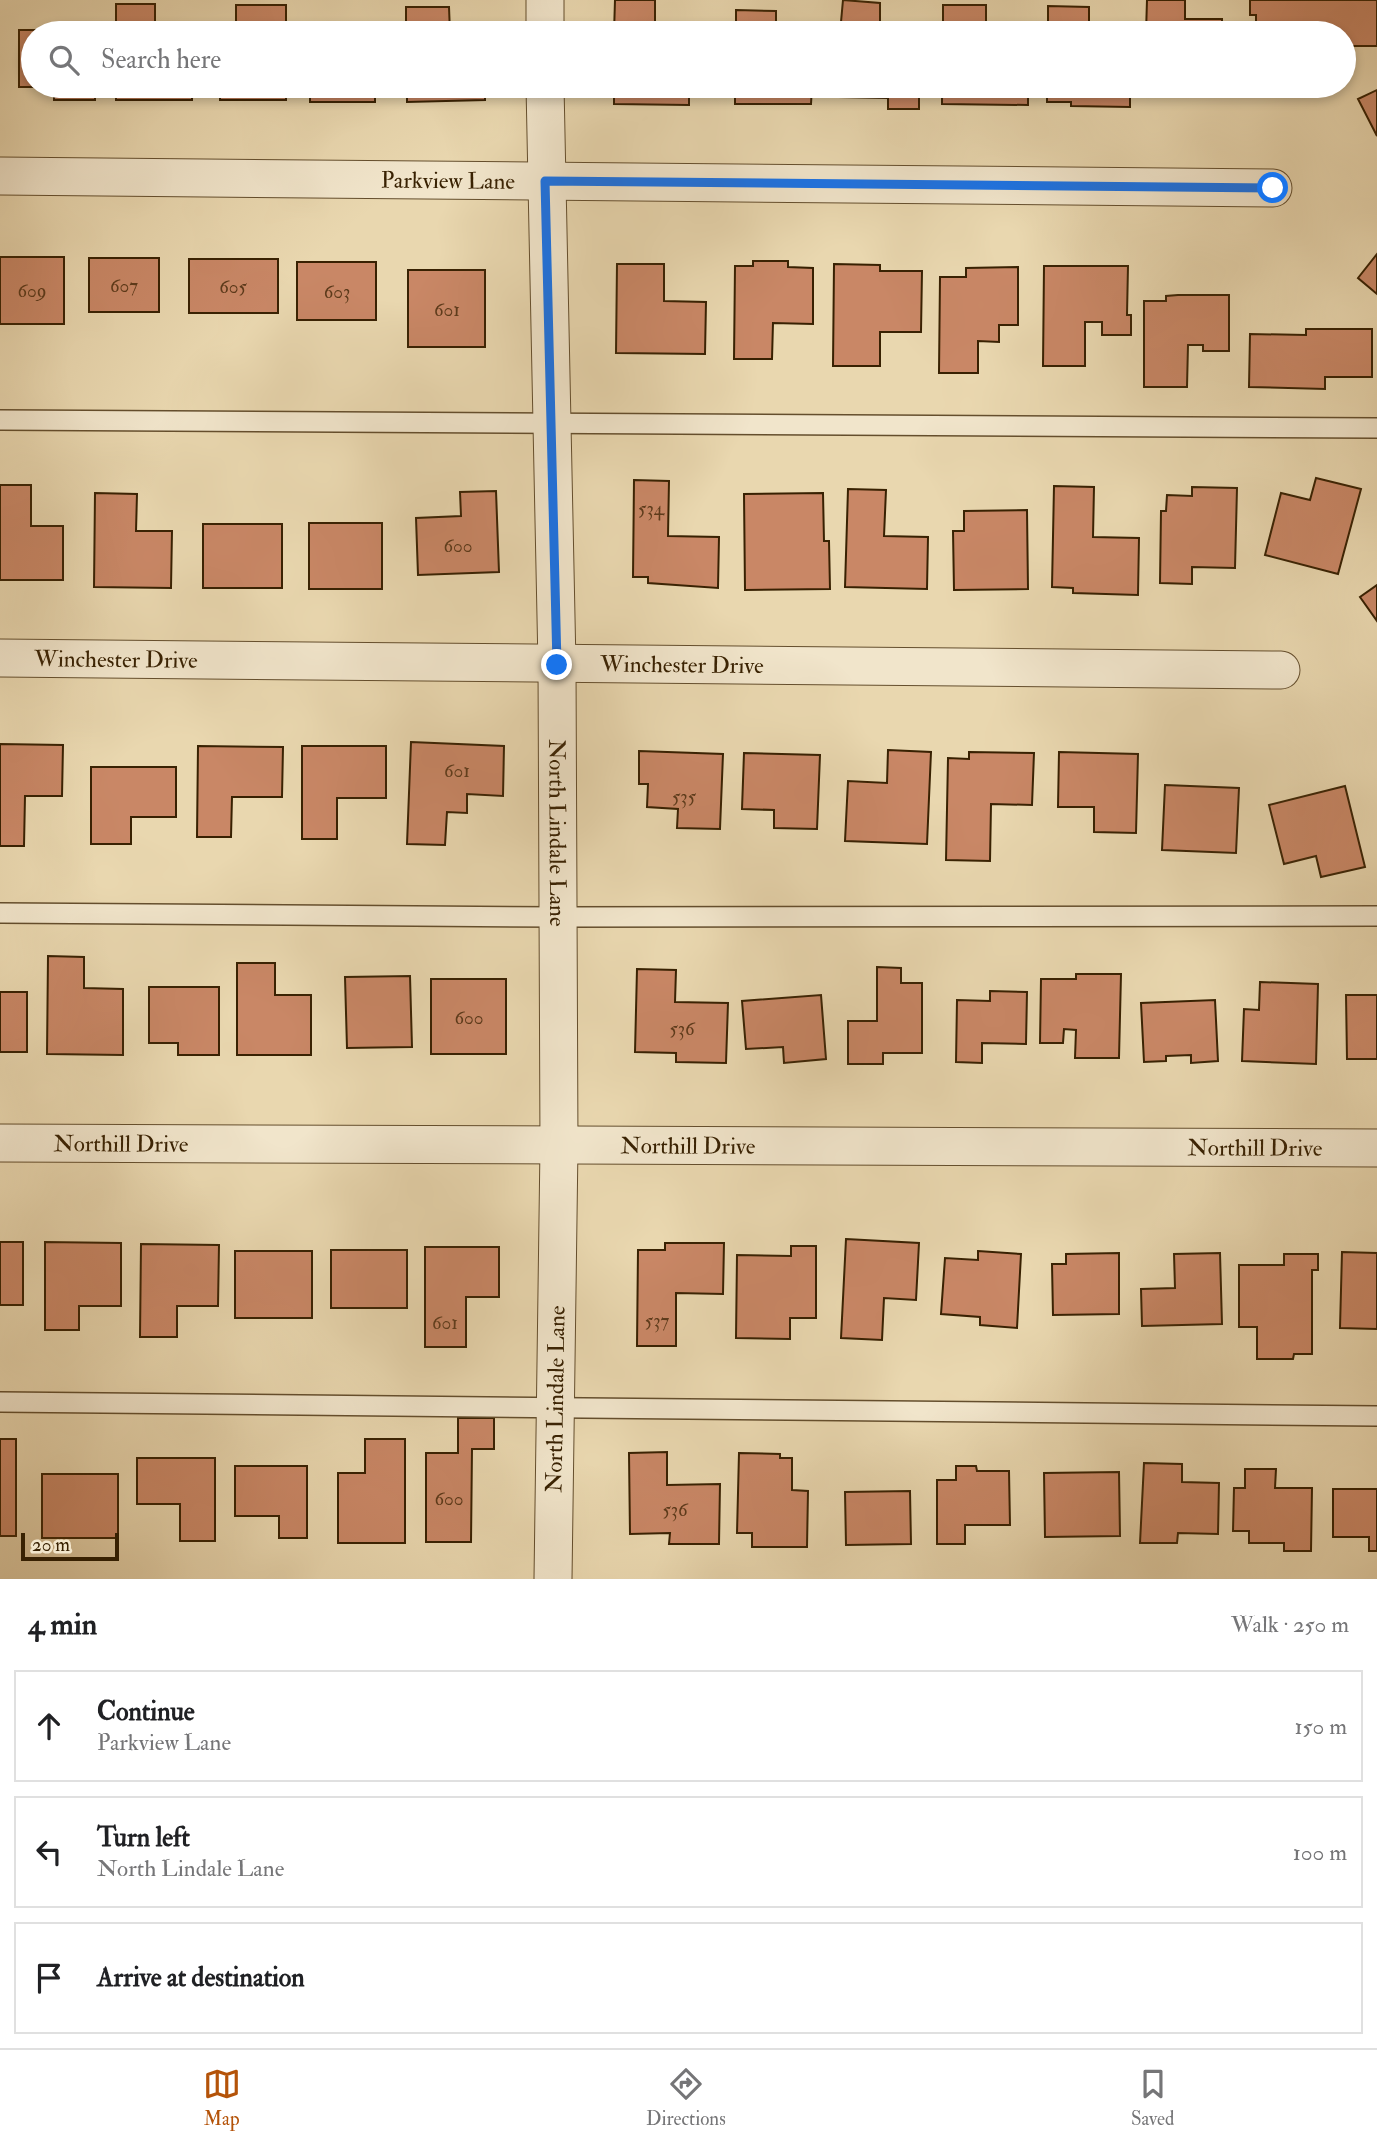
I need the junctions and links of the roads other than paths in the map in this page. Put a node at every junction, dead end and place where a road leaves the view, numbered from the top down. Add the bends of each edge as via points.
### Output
1 (545, 0) edge
2 (545, 21) edge
3 (545, 98) edge
4 (0, 176) edge
5 (545, 181) junction
6 (1273, 188) dead end
7 (0, 420) edge
8 (551, 424) junction
9 (1377, 429) edge
10 (0, 658) edge
11 (557, 665) junction
12 (1281, 670) dead end
13 (0, 913) edge
14 (1377, 916) edge
15 (558, 917) junction
16 (0, 1143) edge
17 (559, 1146) junction
18 (1377, 1148) edge
19 (0, 1402) edge
20 (555, 1408) junction
21 (1377, 1416) edge
22 (553, 1579) edge

1 - 2 street
3 - 5 street, North Lindale Lane
4 - 5 street, Parkview Lane
5 - 6 street, Parkview Lane
5 - 8 street, North Lindale Lane
7 - 8 lane
8 - 9 lane
8 - 11 street, North Lindale Lane
10 - 11 street, Winchester Drive
11 - 12 street, Winchester Drive
11 - 15 street, North Lindale Lane
13 - 15 lane
14 - 15 lane
15 - 17 street, North Lindale Lane
16 - 17 street, Northill Drive
17 - 18 street, Northill Drive
17 - 20 street, North Lindale Lane
19 - 20 lane
20 - 21 lane
20 - 22 street, North Lindale Lane

